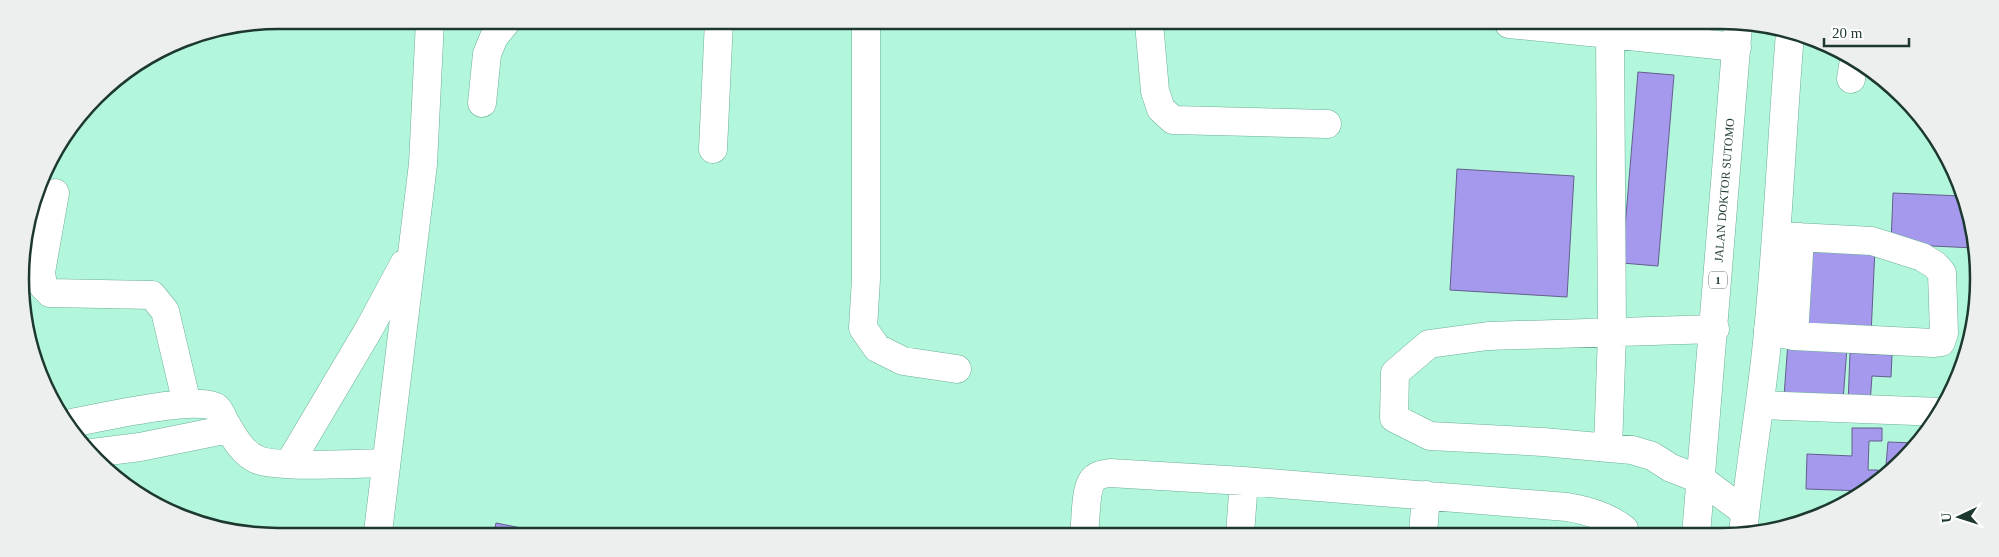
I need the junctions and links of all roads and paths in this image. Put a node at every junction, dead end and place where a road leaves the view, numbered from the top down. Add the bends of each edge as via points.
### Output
1 (430, 29) edge
2 (500, 29) edge
3 (719, 29) edge
4 (866, 29) edge
5 (1150, 29) edge
6 (1560, 29) edge
7 (1652, 31) edge
8 (1610, 34) junction
9 (1738, 36) edge
10 (1790, 38) edge
11 (482, 103) dead end
12 (1327, 124) dead end
13 (713, 149) dead end
14 (55, 193) dead end
15 (1788, 236) junction
16 (411, 250) junction
17 (1714, 329) junction
18 (1612, 333) junction
19 (1781, 334) junction
20 (957, 369) dead end
21 (187, 404) junction
22 (1761, 405) junction
23 (1931, 412) edge
24 (75, 423) edge
25 (229, 429) junction
26 (1608, 448) junction
27 (99, 452) edge
28 (385, 463) junction
29 (289, 464) junction
30 (1702, 480) junction
31 (1244, 481) junction
32 (1426, 496) junction
33 (1744, 523) edge
34 (378, 528) edge
35 (1085, 528) edge
36 (1240, 528) edge
37 (1423, 528) edge
38 (1623, 528) edge
39 (1697, 528) edge

1 - 16 main road via 423,164
2 - 11 main road via 487,54
3 - 13 main road
4 - 20 main road via 866,279 863,328 877,348 903,361
5 - 12 main road via 1155,91 1161,109 1173,120
6 - 8 main road
7 - 8 main road
7 - 9 main road
8 - 18 main road
9 - 17 main road, JALAN DOKTOR SUTOMO / 1
10 - 15 main road via 1782,132
14 - 21 main road via 41,272 43,286 50,293 152,295 165,310
15 - 19 main road
15 - 19 main road via 1872,241 1922,257 1935,265 1942,273 1944,334 1941,342 1933,343
16 - 28 main road
16 - 29 main road
17 - 18 main road
17 - 30 main road, JALAN DOKTOR SUTOMO / 1
18 - 26 main road
18 - 26 main road via 1488,336 1429,344 1394,373 1394,418 1430,436
19 - 22 main road
21 - 24 main road
21 - 25 main road via 217,408
22 - 23 main road
22 - 33 main road
25 - 27 main road
25 - 29 main road via 246,453 256,460
26 - 30 main road via 1645,454
28 - 29 main road
28 - 34 main road
30 - 33 main road
30 - 39 main road, JALAN DOKTOR SUTOMO / 1
31 - 32 main road
31 - 35 main road via 1101,474 1088,488
31 - 36 main road
32 - 37 main road
32 - 38 main road via 1567,507 1594,512

